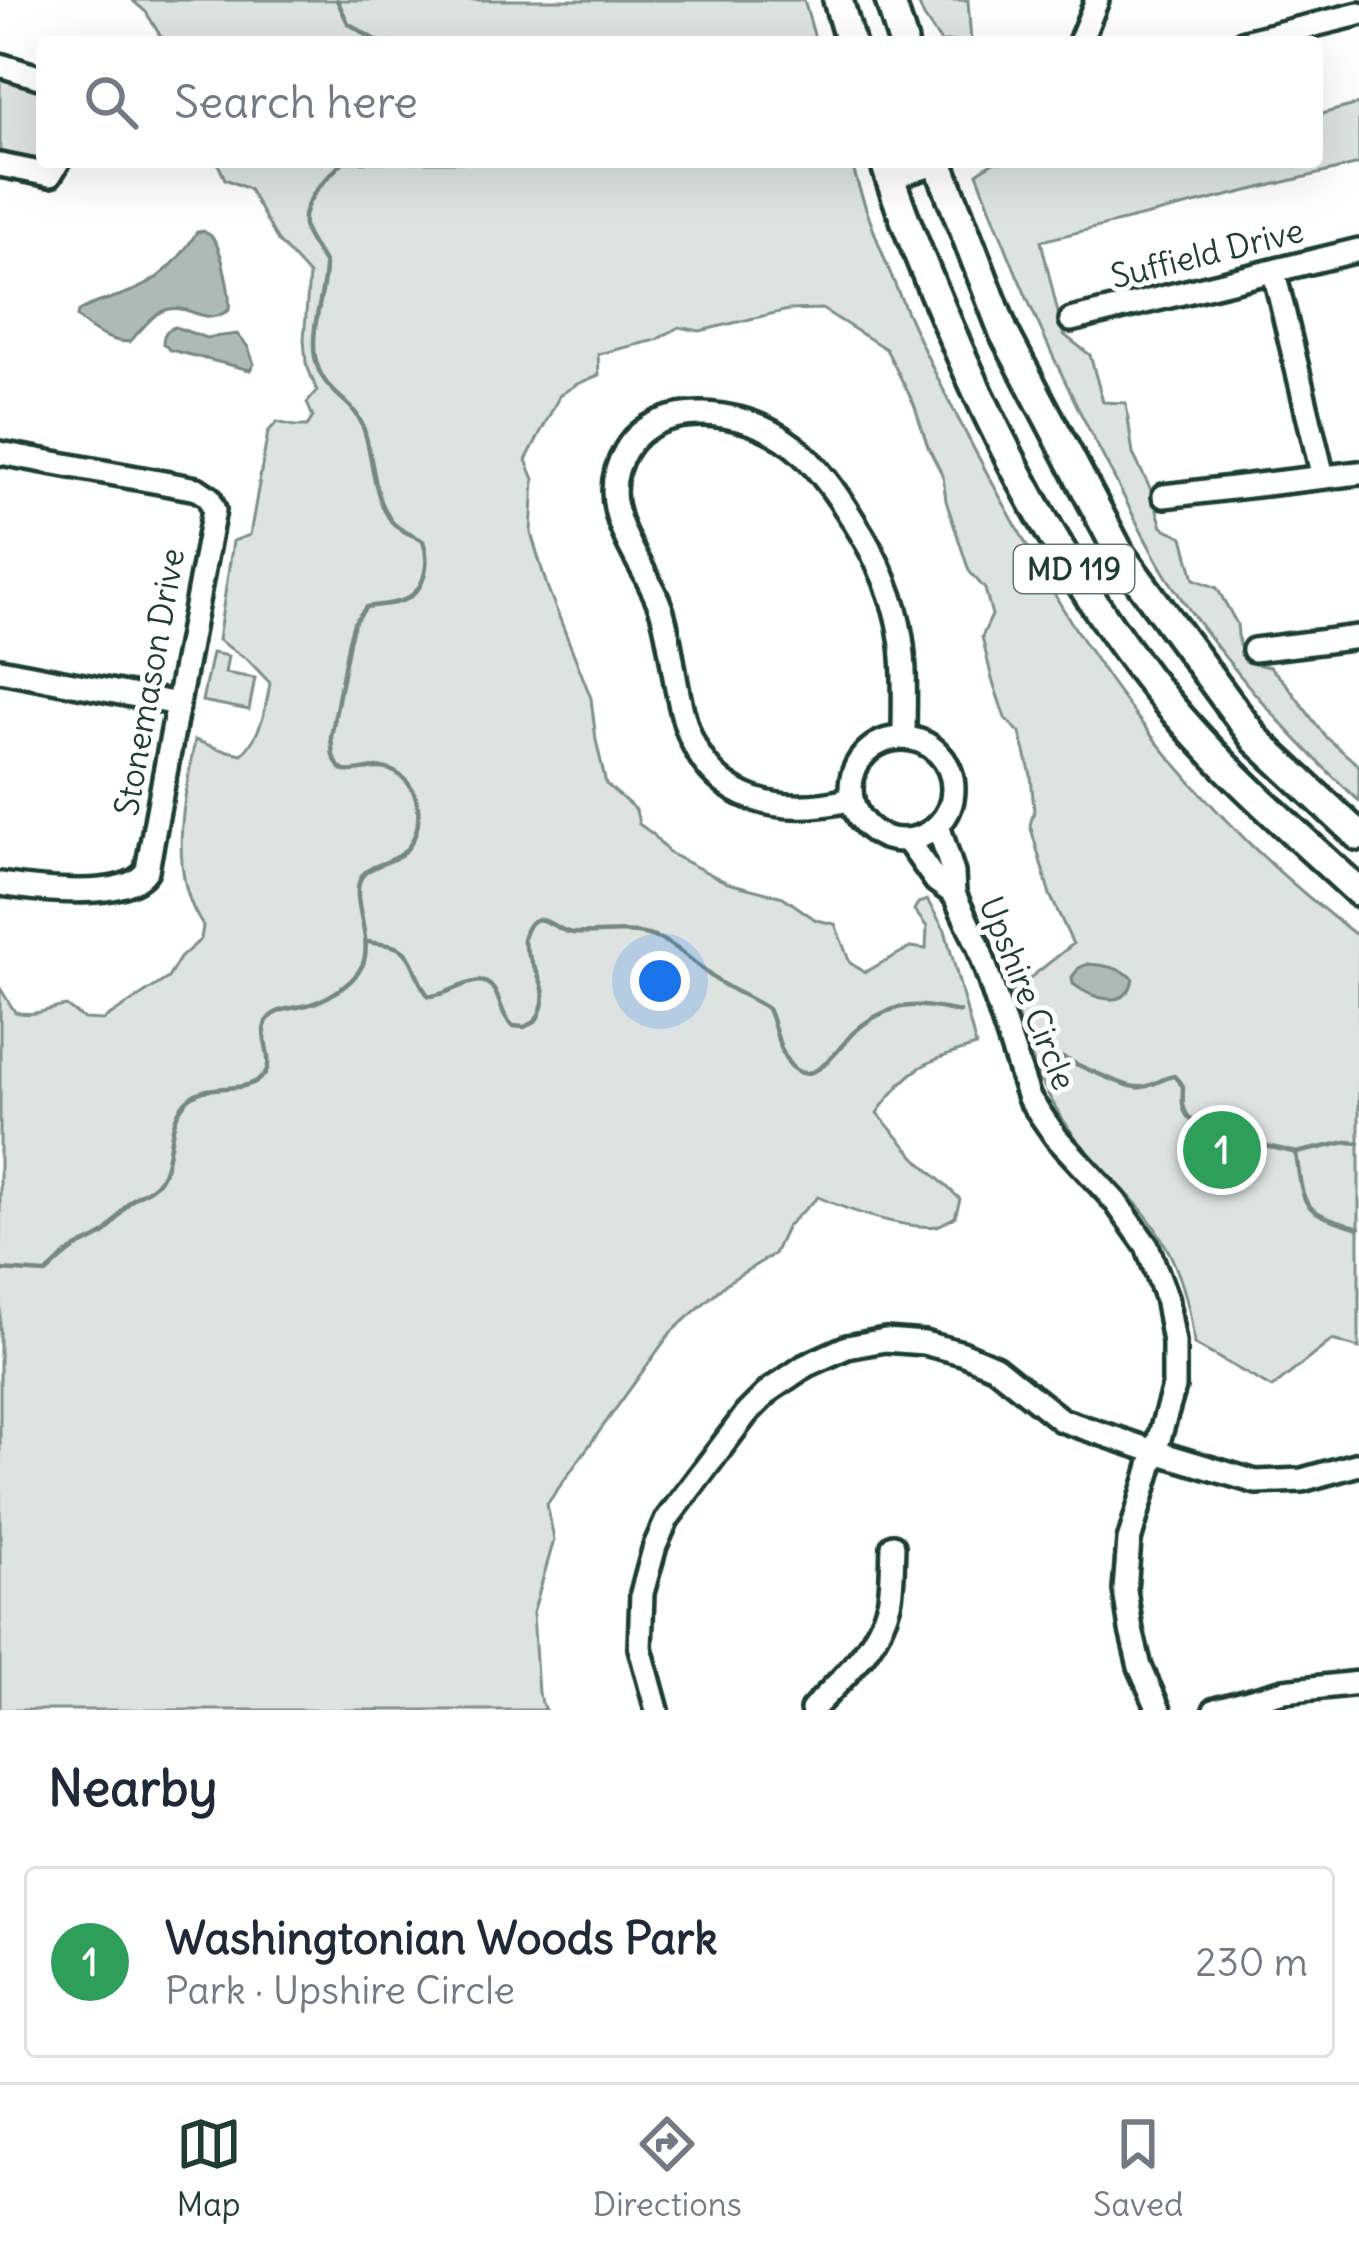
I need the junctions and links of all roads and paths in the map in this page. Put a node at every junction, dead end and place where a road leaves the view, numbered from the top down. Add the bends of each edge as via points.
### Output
1 (838, 0) edge
2 (890, 0) edge
3 (1097, 0) edge
4 (1359, 14) edge
5 (848, 36) edge
6 (901, 36) edge
7 (1082, 36) edge
8 (1269, 36) edge
9 (0, 65) edge
10 (36, 76) edge
11 (0, 165) edge
12 (54, 168) edge
13 (942, 168) edge
14 (887, 170) edge
15 (1359, 250) edge
16 (1274, 272) junction
17 (1072, 320) dead end
18 (0, 453) edge
19 (1359, 473) edge
20 (1324, 477) junction
21 (1164, 496) dead end
22 (1359, 637) edge
23 (1254, 650) dead end
24 (0, 670) edge
25 (178, 704) junction
26 (904, 738) junction
27 (852, 799) junction
28 (938, 826) junction
29 (1359, 836) edge
30 (907, 840) junction
31 (0, 884) edge
32 (1359, 892) edge
33 (953, 894) junction
34 (1156, 1453) junction
35 (1359, 1464) edge
36 (893, 1546) dead end
37 (1359, 1683) edge
38 (657, 1710) edge
39 (812, 1710) edge
40 (1159, 1710) edge
41 (1215, 1710) edge

1 - 5 main road
2 - 6 main road
3 - 7 street
4 - 8 street
9 - 10 street
11 - 12 street via 50,175
13 - 29 main road, MD 119 via 1004,333 1121,556 1256,740
14 - 32 main road, MD 119 via 972,383 1078,576 1138,666 1231,774
15 - 16 street, Suffield Drive
16 - 17 street, Suffield Drive
16 - 20 street
18 - 25 street, Stonemason Drive via 209,497 214,510
19 - 20 street
20 - 21 street
22 - 23 street
24 - 25 street
25 - 31 street, Stonemason Drive via 143,878 61,891
26 - 27 street via 863,757
26 - 27 street via 894,603 863,535 816,465 777,434 730,417 680,414 639,434 616,470 614,500 620,529 662,610 687,729 701,757 720,780 773,805 803,809
26 - 28 street via 932,747 950,770 952,800
27 - 30 street via 878,834
28 - 30 street
28 - 33 street, Upshire Circle
30 - 33 street, Upshire Circle
33 - 34 street, Upshire Circle via 1029,1098 1147,1246 1166,1297 1174,1387
34 - 35 street via 1256,1482
34 - 38 street via 1061,1420 995,1367 924,1342 847,1347 806,1366 747,1413 655,1546 642,1593 640,1648
34 - 40 street, Upshire Circle via 1129,1541 1125,1590 1140,1667
36 - 39 street via 890,1600 877,1637
37 - 41 street

